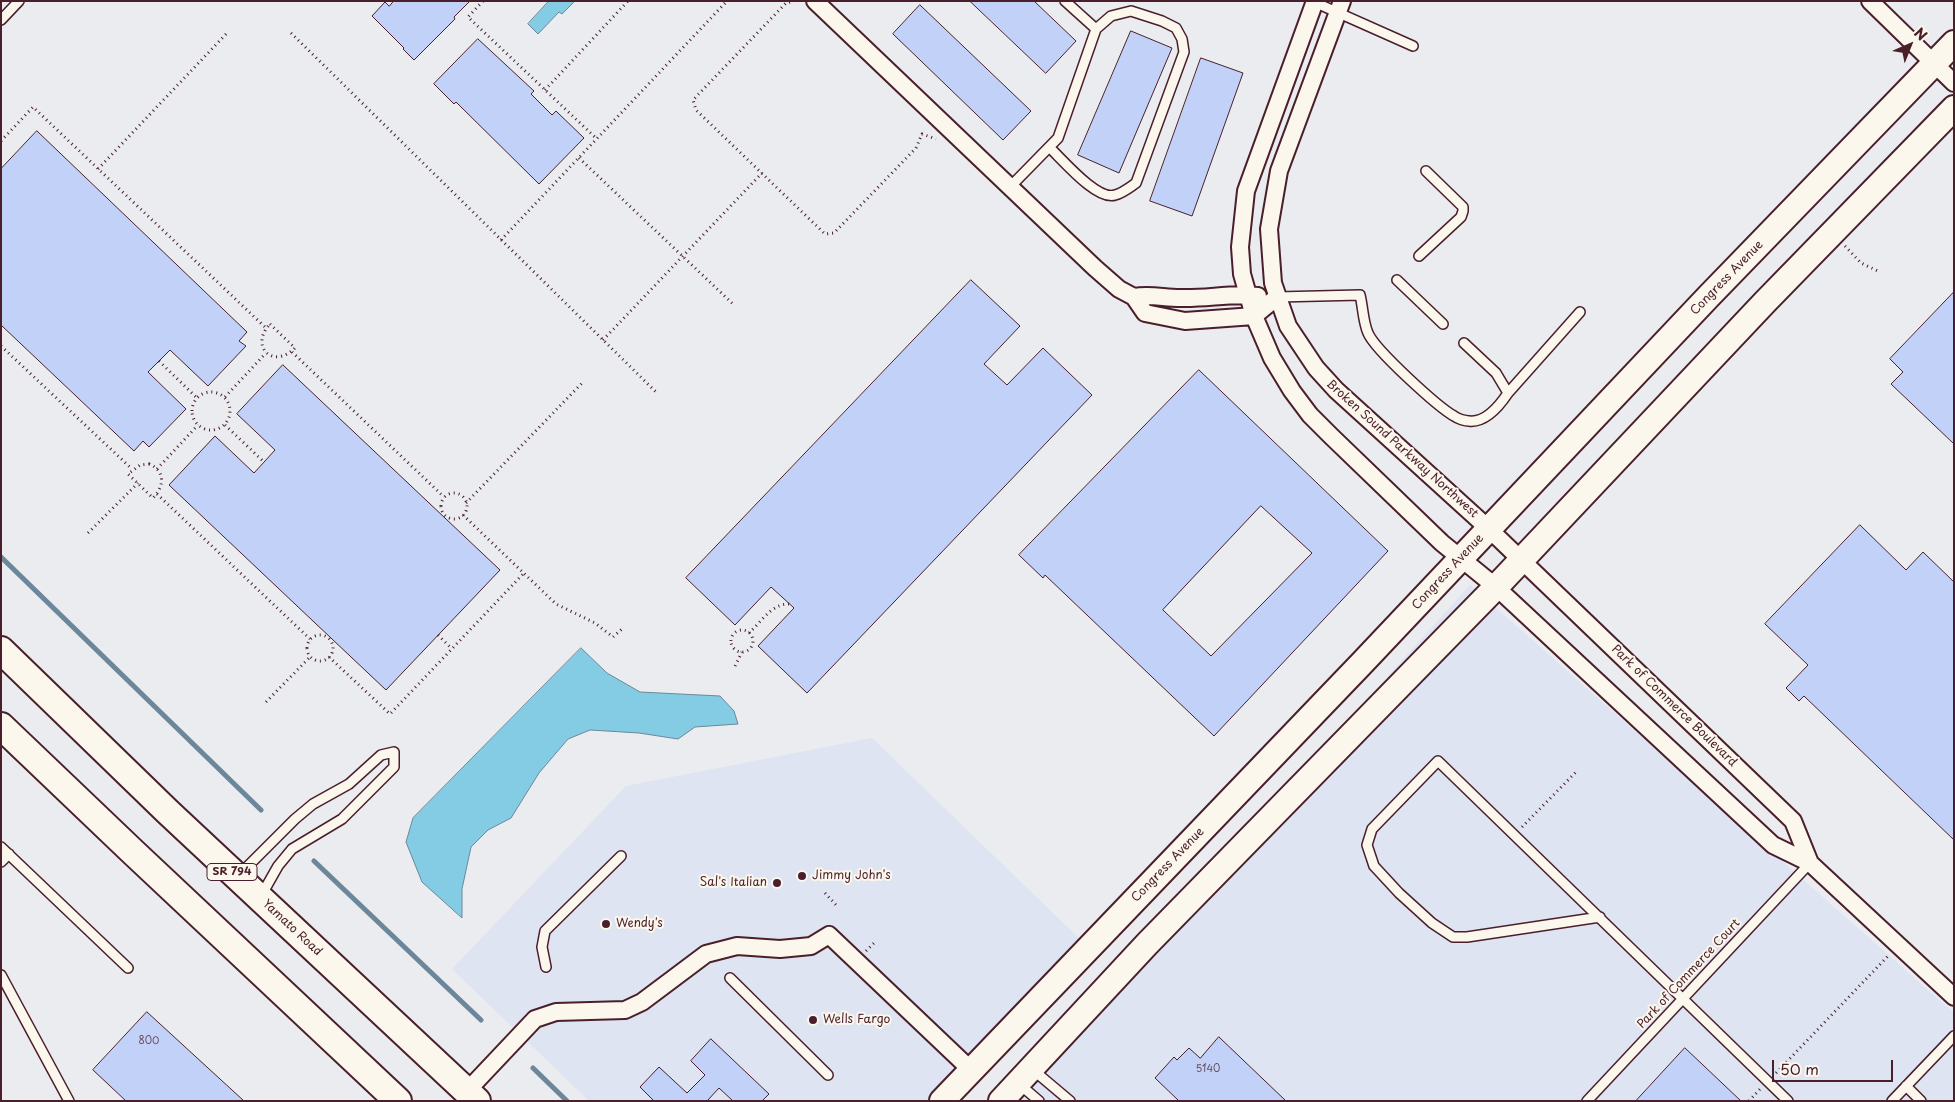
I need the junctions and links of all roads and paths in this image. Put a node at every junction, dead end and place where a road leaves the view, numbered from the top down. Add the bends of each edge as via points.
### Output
1 (19, 1) edge
2 (483, 1) edge
3 (628, 1) edge
4 (727, 1) edge
5 (815, 1) edge
6 (1065, 1) edge
7 (1870, 1) edge
8 (790, 2) edge
9 (1315, 2) edge
10 (1340, 6) edge
11 (1, 20) edge
12 (1096, 30) junction
13 (228, 32) dead end
14 (291, 33) dead end
15 (1954, 43) edge
16 (1414, 46) dead end
17 (1934, 64) junction
18 (1952, 81) edge
19 (545, 90) junction
20 (1954, 108) edge
21 (597, 139) junction
22 (939, 140) dead end
23 (1, 141) edge
24 (1050, 147) junction
25 (579, 158) junction
26 (98, 169) junction
27 (1426, 172) dead end
28 (762, 173) junction
29 (1010, 187) junction
30 (501, 240) junction
31 (1843, 244) dead end
32 (683, 256) junction
33 (1419, 256) dead end
34 (1880, 272) dead end
35 (1397, 280) dead end
36 (1249, 295) junction
37 (1134, 297) junction
38 (1277, 297) junction
39 (733, 304) dead end
40 (1580, 312) dead end
41 (1254, 316) junction
42 (1444, 324) dead end
43 (266, 328) junction
44 (603, 340) junction
45 (1464, 343) dead end
46 (1, 346) edge
47 (292, 352) junction
48 (266, 353) junction
49 (159, 361) dead end
50 (584, 380) dead end
51 (656, 392) dead end
52 (1508, 393) junction
53 (225, 397) junction
54 (197, 398) junction
55 (198, 425) junction
56 (225, 425) junction
57 (264, 462) dead end
58 (157, 469) junction
59 (132, 470) junction
60 (138, 483) junction
61 (157, 494) junction
62 (444, 497) junction
63 (466, 503) junction
64 (463, 515) junction
65 (1489, 529) junction
66 (88, 533) dead end
67 (1462, 558) junction
68 (1522, 560) junction
69 (524, 573) junction
70 (1496, 587) junction
71 (790, 604) dead end
72 (622, 629) dead end
73 (750, 633) junction
74 (438, 635) dead end
75 (310, 639) junction
76 (452, 649) junction
77 (1, 650) edge
78 (742, 652) junction
79 (310, 657) junction
80 (330, 657) junction
81 (735, 666) dead end
82 (266, 702) dead end
83 (1, 726) edge
84 (1576, 772) dead end
85 (1515, 835) junction
86 (1, 847) edge
87 (9, 854) junction
88 (621, 856) dead end
89 (1, 862) edge
90 (1810, 863) junction
91 (237, 877) junction
92 (825, 893) dead end
93 (260, 898) junction
94 (836, 905) dead end
95 (1600, 917) junction
96 (876, 941) dead end
97 (1898, 945) junction
98 (867, 951) dead end
99 (546, 967) dead end
100 (128, 968) dead end
101 (1, 974) edge
102 (730, 978) dead end
103 (1954, 997) edge
104 (1684, 998) junction
105 (1954, 1036) edge
106 (971, 1070) junction
107 (828, 1075) dead end
108 (1025, 1075) junction
109 (1768, 1081) junction
110 (1906, 1086) junction
111 (472, 1096) edge
112 (69, 1101) edge
113 (398, 1101) edge
114 (942, 1101) edge
115 (1001, 1101) edge
116 (1039, 1101) edge
117 (1070, 1101) edge
118 (1586, 1101) edge
119 (1749, 1101) edge
120 (1788, 1101) edge
121 (1892, 1101) edge
122 (1921, 1101) edge

1 - 11 lane
2 - 19 path via 468,17
3 - 19 path
4 - 21 path
5 - 29 street
6 - 12 lane
7 - 17 street
8 - 28 path via 693,100 696,110
9 - 10 lane
9 - 36 street via 1246,191 1240,247 1242,274
10 - 16 lane
10 - 38 street, Broken Sound Parkway Northwest via 1279,171 1268,229
12 - 24 lane via 1058,138
12 - 24 lane via 1111,16 1131,11 1176,28 1182,38 1184,52 1136,183 1114,196 1104,194 1091,186
13 - 26 path
14 - 30 path
15 - 17 main road, Congress Avenue
17 - 18 street
17 - 65 main road, Congress Avenue
19 - 21 path
20 - 68 main road via 1765,302
21 - 25 path
22 - 28 path via 922,134 916,148 834,233 825,234
23 - 26 path via 34,107
24 - 29 lane
25 - 30 path
25 - 32 path
26 - 43 path
27 - 33 lane via 1463,207 1463,211 1461,217
28 - 32 path
29 - 37 street via 1095,268
30 - 44 path
31 - 34 path via 1861,263
32 - 39 path
32 - 44 path
35 - 42 lane
36 - 37 street
36 - 38 street
36 - 41 street
37 - 41 street via 1145,313 1185,321
38 - 41 street
38 - 52 lane via 1360,296 1368,334 1382,351 1456,417 1470,422 1484,417
38 - 65 street, Broken Sound Parkway Northwest via 1297,342 1336,390
40 - 52 lane
41 - 67 street via 1272,358 1310,415 1442,543
43 - 47 path via 270,324 295,348
43 - 48 path via 261,338
44 - 51 path
45 - 52 lane via 1496,373
46 - 59 path
47 - 48 path via 276,357
47 - 62 path
48 - 53 path
49 - 54 path
50 - 63 path
53 - 54 path via 211,392
53 - 56 path via 231,411
54 - 55 path via 192,415
55 - 56 path via 209,430
55 - 58 path
56 - 57 path
58 - 59 path via 144,464
58 - 61 path via 162,481
59 - 60 path via 128,474
60 - 61 path via 153,498
60 - 66 path
61 - 75 path
62 - 63 path via 455,492 463,496
62 - 64 path via 440,505 444,514 451,519
63 - 64 path
64 - 69 path
65 - 67 main road, Congress Avenue
65 - 68 street, Broken Sound Parkway Northwest
67 - 70 street, Park of Commerce Boulevard
67 - 106 main road, Congress Avenue
68 - 70 main road
68 - 90 street, Park of Commerce Boulevard via 1793,821
69 - 72 path via 556,604 595,623 613,637
69 - 76 path
70 - 90 street, Park of Commerce Boulevard via 1773,845
70 - 108 main road via 1147,944
71 - 73 path via 774,608
73 - 78 path via 752,645
73 - 78 path via 738,631 732,636 732,645
74 - 76 path
75 - 79 path via 307,648
75 - 80 path via 317,635 329,638 333,650
76 - 80 path via 390,714
77 - 91 main road, Yamato Road / SR 794
78 - 81 path
79 - 80 path via 322,661
79 - 82 path
83 - 113 main road
84 - 85 path
85 - 95 lane
85 - 95 lane via 1438,761 1372,830 1367,845 1374,866 1405,899 1453,937
86 - 87 lane
87 - 89 lane
87 - 100 lane
88 - 99 lane via 545,932 542,948
90 - 97 street, Park of Commerce Boulevard
90 - 104 lane, Park of Commerce Court
91 - 93 main road, Yamato Road / SR 794
91 - 93 lane via 313,804 349,784 380,755 394,752 394,767 342,819 292,849
92 - 94 path
93 - 111 main road, Yamato Road / SR 794
95 - 104 lane
96 - 98 path
97 - 103 street, Park of Commerce Boulevard
97 - 109 path
101 - 112 lane
102 - 107 lane
104 - 109 lane
104 - 118 lane, Park of Commerce Court
105 - 110 lane
106 - 111 street via 829,935 811,946 780,949 737,946 706,954 642,1002 625,1010 556,1012 534,1019
106 - 114 main road, Congress Avenue
108 - 115 main road
108 - 116 lane
108 - 117 lane
109 - 119 path
109 - 120 lane
110 - 121 lane
110 - 122 lane

